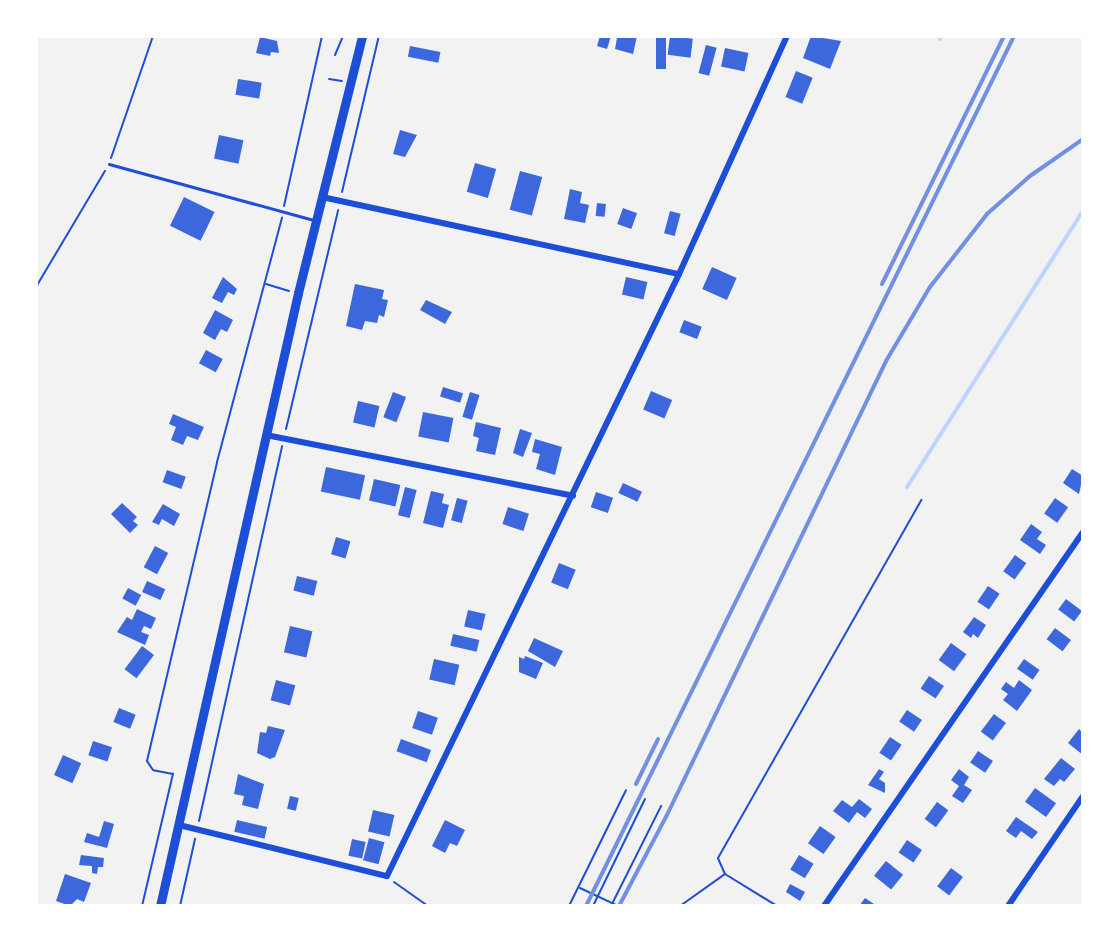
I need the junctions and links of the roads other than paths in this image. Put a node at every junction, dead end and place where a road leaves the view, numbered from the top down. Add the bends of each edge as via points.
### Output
1 (362, 36) edge
2 (787, 36) edge
3 (109, 164) dead end
4 (322, 197) junction
5 (316, 220) junction
6 (679, 274) junction
7 (266, 435) junction
8 (573, 496) junction
9 (1083, 532) edge
10 (1083, 796) edge
11 (179, 825) junction
12 (160, 906) edge
13 (824, 906) edge
14 (1008, 906) edge

1 - 4 main road
2 - 6 street
3 - 5 lane
4 - 5 main road
4 - 6 street
5 - 7 main road
6 - 8 street
7 - 8 street
7 - 11 main road
8 - 11 street via 387,876
9 - 13 street
10 - 14 street
11 - 12 main road

